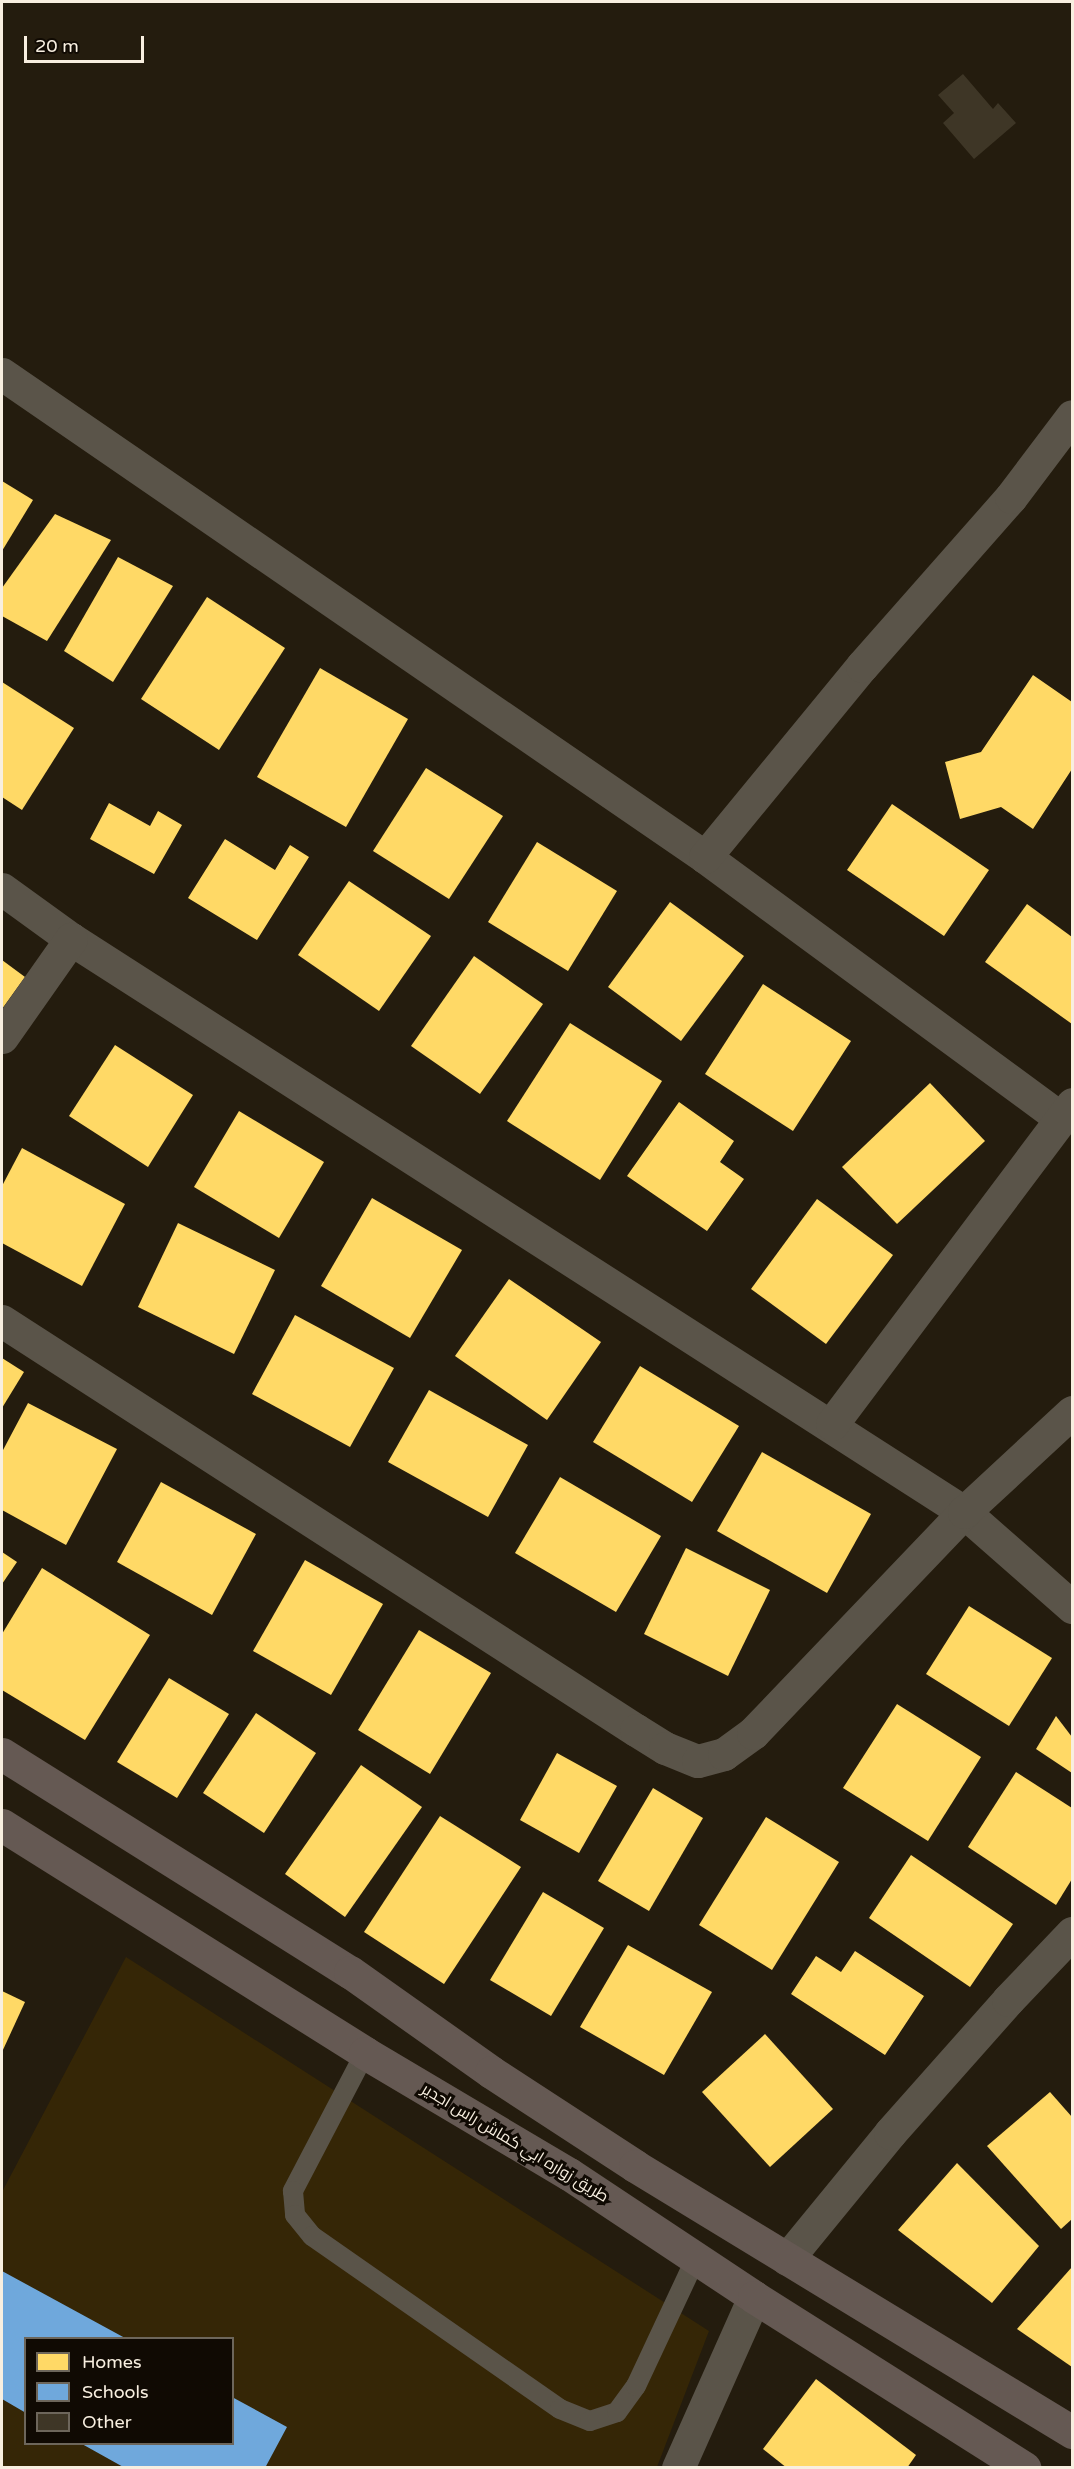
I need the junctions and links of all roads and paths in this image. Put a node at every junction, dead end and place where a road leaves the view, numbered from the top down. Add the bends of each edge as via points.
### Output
1 (2, 374) edge
2 (1072, 416) edge
3 (705, 857) junction
4 (2, 889) edge
5 (71, 939) junction
6 (2, 1036) edge
7 (1066, 1111) edge
8 (2, 1321) edge
9 (1072, 1412) edge
10 (832, 1425) junction
11 (964, 1512) junction
12 (1072, 1607) edge
13 (2, 1754) edge
14 (2, 1825) edge
15 (1072, 1933) edge
16 (365, 2053) junction
17 (696, 2258) junction
18 (787, 2259) junction
19 (754, 2297) junction
20 (1072, 2432) edge
21 (678, 2468) edge
22 (1025, 2468) edge

1 - 3 street
2 - 3 street via 1011,497 862,666
3 - 7 street
4 - 5 street
5 - 6 street
5 - 10 street
7 - 10 street
8 - 11 street via 636,1730 665,1748 698,1761 724,1754 753,1733
9 - 11 street
10 - 11 street
11 - 12 street
13 - 18 main road via 350,1972 491,2073
14 - 16 main road, طريق زواره ابي كماش راس اجدير
15 - 18 street via 890,2133
16 - 17 main road, طريق زواره ابي كماش راس اجدير via 569,2174
16 - 17 lane via 293,2191 295,2215 312,2236 560,2409 590,2421 617,2412 636,2386
17 - 19 main road, طريق زواره ابي كماش راس اجدير
18 - 20 main road
19 - 21 street
19 - 22 main road, طريق زواره ابي كماش راس اجدير

